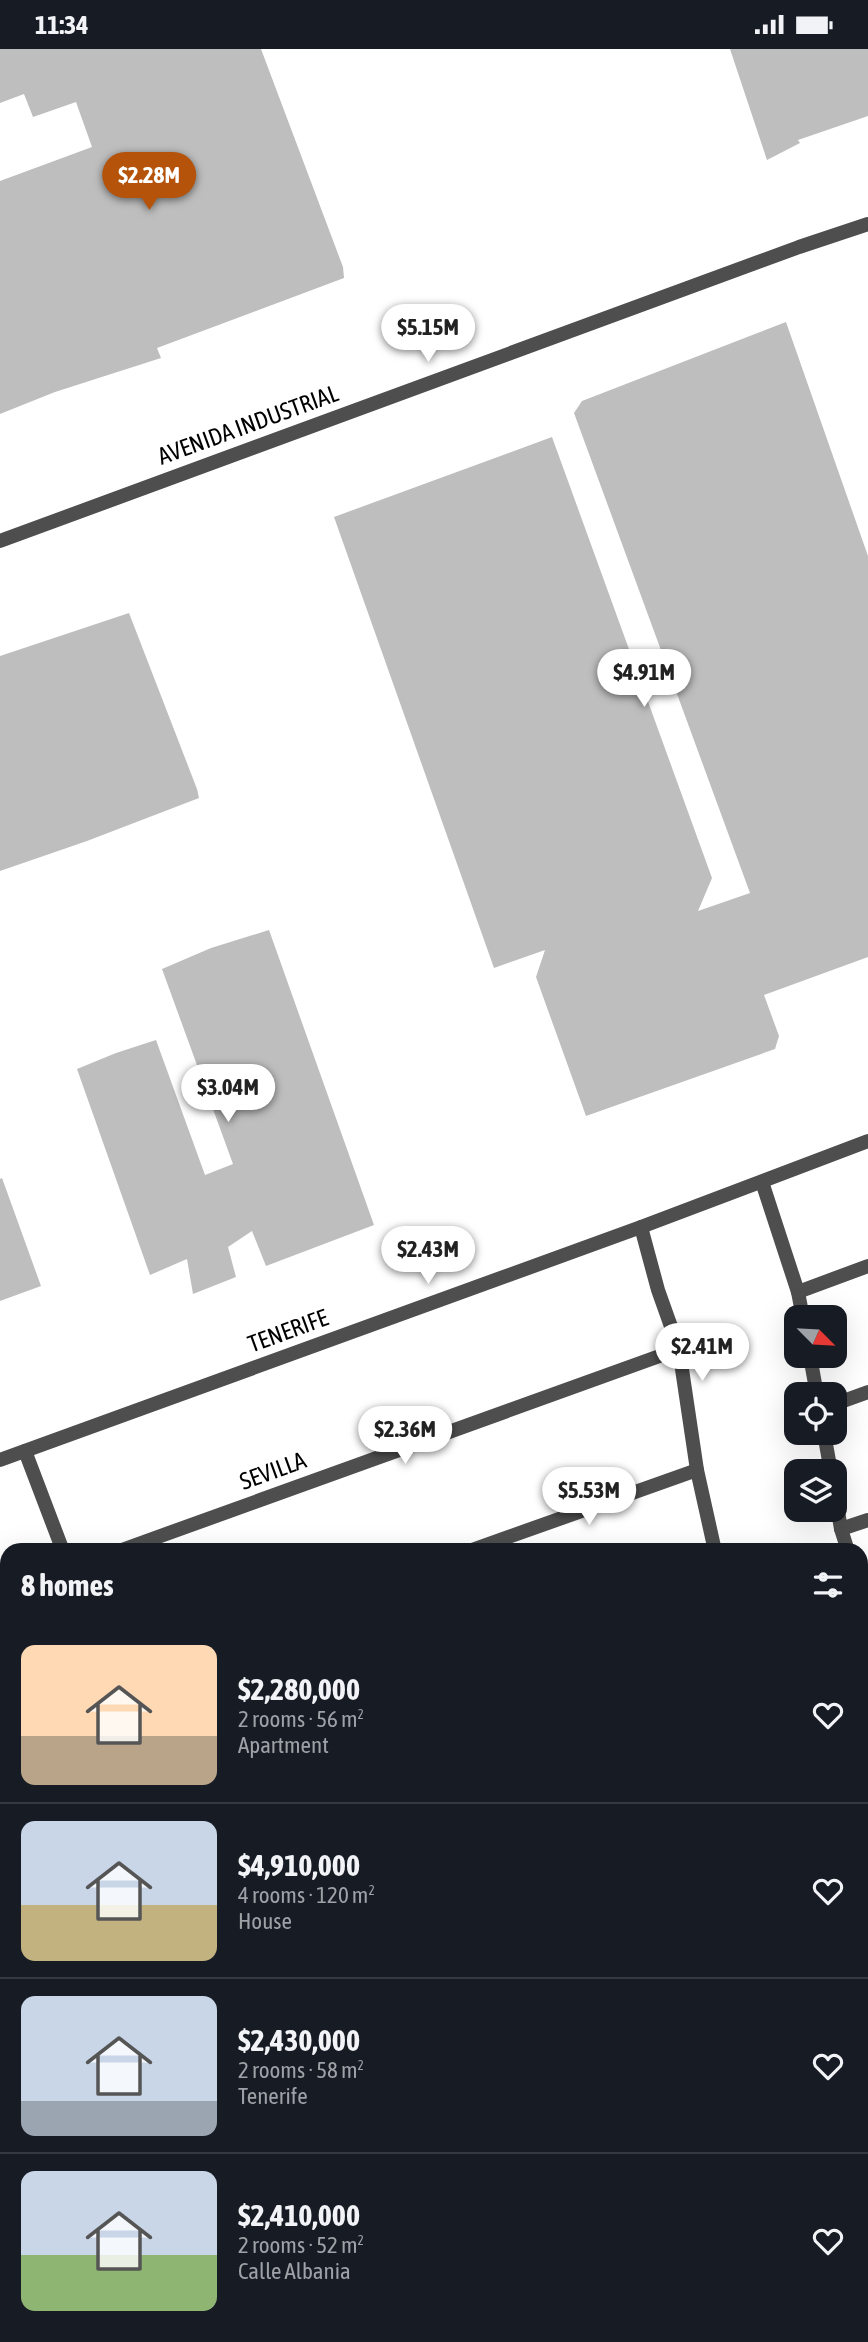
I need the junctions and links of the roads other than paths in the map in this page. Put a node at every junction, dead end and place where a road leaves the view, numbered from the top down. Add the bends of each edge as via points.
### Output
1 (868, 224) edge
2 (0, 541) edge
3 (868, 1141) edge
4 (762, 1182) junction
5 (642, 1227) junction
6 (868, 1266) edge
7 (798, 1292) junction
8 (800, 1305) edge
9 (679, 1349) junction
10 (868, 1392) edge
11 (847, 1400) edge
12 (25, 1451) junction
13 (0, 1461) edge
14 (697, 1470) junction
15 (868, 1520) edge
16 (840, 1522) edge
17 (841, 1529) junction
18 (60, 1543) edge
19 (141, 1543) edge
20 (492, 1543) edge
21 (713, 1543) edge
22 (845, 1543) edge

1 - 2 street, AVENIDA INDUSTRIAL
3 - 4 street, TENERIFE
4 - 5 street, TENERIFE
4 - 7 street
5 - 9 street
5 - 12 street, TENERIFE
6 - 7 street
7 - 8 street
9 - 14 street
9 - 19 street, SEVILLA
10 - 11 street
12 - 13 street, TENERIFE
12 - 18 street
14 - 20 street
14 - 21 street
15 - 17 street
16 - 17 street
17 - 22 street

